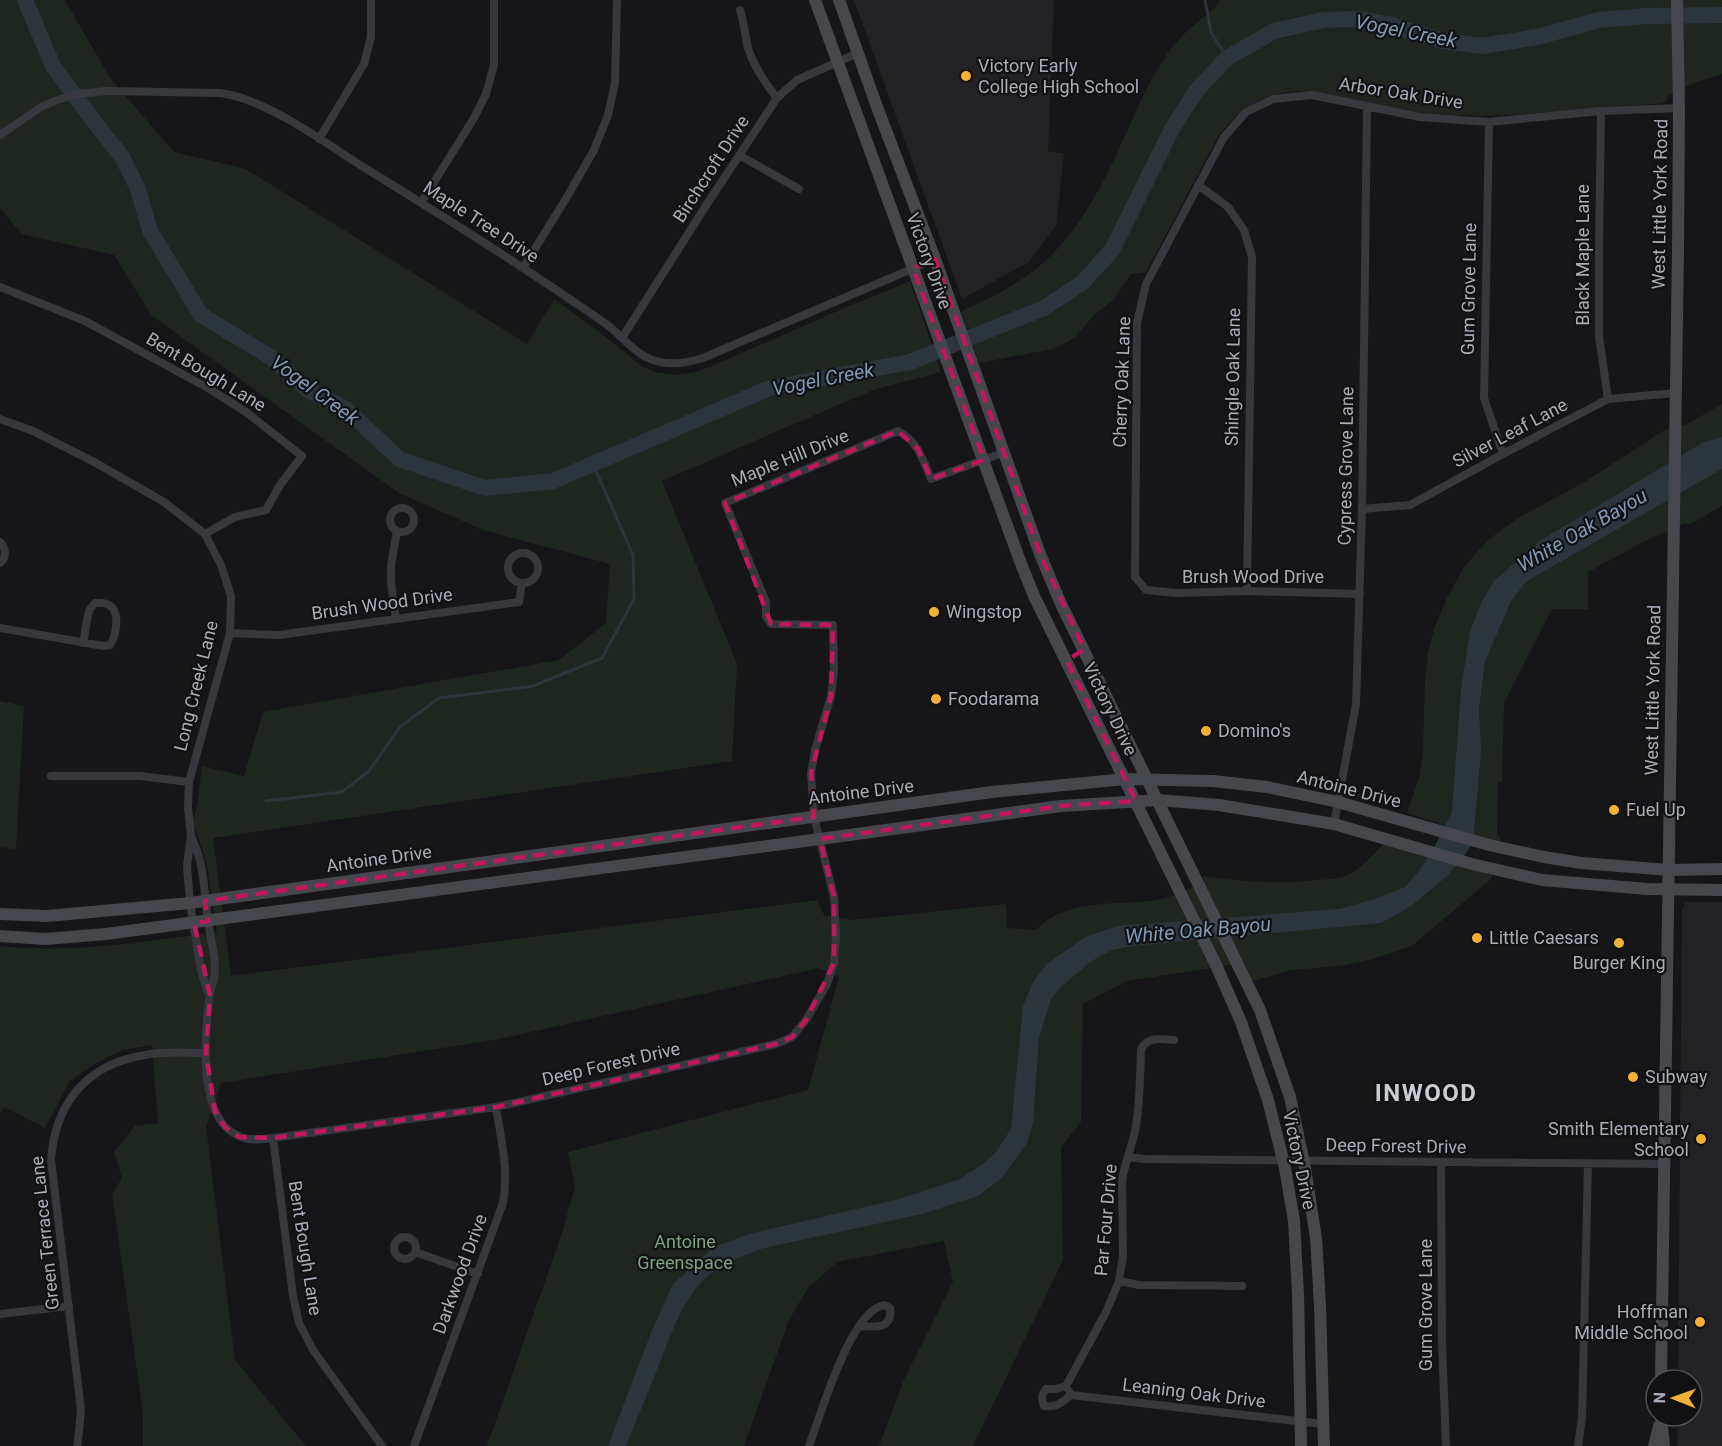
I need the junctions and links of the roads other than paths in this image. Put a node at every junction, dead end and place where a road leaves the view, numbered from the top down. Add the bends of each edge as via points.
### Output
1 (371, 0) edge
2 (494, 0) edge
3 (617, 0) edge
4 (816, 0) edge
5 (839, 0) edge
6 (1677, 0) edge
7 (740, 10) dead end
8 (858, 53) junction
9 (837, 62) junction
10 (777, 98) junction
11 (1367, 107) junction
12 (1679, 108) junction
13 (1602, 111) junction
14 (1490, 122) junction
15 (0, 135) edge
16 (319, 139) junction
17 (739, 155) junction
18 (1198, 185) junction
19 (799, 189) dead end
20 (421, 203) junction
21 (935, 259) junction
22 (523, 267) junction
23 (912, 267) junction
24 (0, 287) edge
25 (622, 338) junction
26 (1675, 393) junction
27 (1608, 399) junction
28 (0, 419) edge
29 (1005, 452) junction
30 (1503, 454) junction
31 (984, 460) junction
32 (1362, 510) junction
33 (397, 531) dead end
34 (205, 534) junction
35 (0, 543) edge
36 (0, 563) edge
37 (522, 583) dead end
38 (1146, 590) joint
39 (1247, 591) junction
40 (1360, 594) junction
41 (396, 619) junction
42 (0, 628) edge
43 (230, 633) junction
44 (83, 642) junction
45 (1084, 649) junction
46 (1067, 661) junction
47 (51, 776) dead end
48 (1125, 779) junction
49 (1149, 780) junction
50 (189, 782) junction
51 (939, 800) junction
52 (1158, 800) junction
53 (1136, 801) junction
54 (1338, 802) junction
55 (814, 817) junction
56 (945, 822) junction
57 (1334, 824) junction
58 (191, 835) junction
59 (820, 839) junction
60 (638, 840) junction
61 (641, 863) junction
62 (462, 866) junction
63 (1722, 869) edge
64 (1669, 870) junction
65 (330, 884) junction
66 (465, 886) junction
67 (1669, 890) junction
68 (1722, 890) edge
69 (205, 901) junction
70 (190, 903) junction
71 (333, 904) junction
72 (0, 914) edge
73 (47, 916) junction
74 (208, 921) junction
75 (194, 923) junction
76 (0, 936) edge
77 (45, 939) junction
78 (210, 995) junction
79 (1260, 1010) junction
80 (1241, 1022) junction
81 (1174, 1040) dead end
82 (206, 1053) junction
83 (496, 1107) junction
84 (214, 1111) joint
85 (273, 1138) junction
86 (1128, 1157) junction
87 (1282, 1160) junction
88 (1302, 1161) junction
89 (1441, 1163) junction
90 (1588, 1164) junction
91 (1664, 1164) junction
92 (415, 1252) dead end
93 (478, 1274) junction
94 (1119, 1281) junction
95 (1242, 1286) dead end
96 (69, 1306) junction
97 (0, 1314) edge
98 (859, 1326) dead end
99 (1661, 1368) edge
100 (1066, 1386) junction
101 (1071, 1395) junction
102 (1301, 1422) junction
103 (1323, 1424) junction
104 (1658, 1428) edge
105 (1662, 1428) edge
106 (77, 1446) edge
107 (382, 1446) edge
108 (414, 1446) edge
109 (809, 1446) edge
110 (1301, 1446) edge
111 (1324, 1446) edge
112 (1446, 1446) edge
113 (1578, 1446) edge
114 (1654, 1446) edge
115 (1664, 1446) edge

1 - 16 street via 371,37 364,64
2 - 20 street via 494,65 486,94
3 - 22 street via 615,83 608,115 594,150
4 - 9 main road, Victory Drive
5 - 8 main road, Victory Drive
6 - 12 main road, West Little York Road
7 - 10 street via 755,64
8 - 9 street, Birchcroft Drive
8 - 21 main road, Victory Drive
9 - 10 street, Birchcroft Drive via 797,80
9 - 23 main road, Victory Drive
10 - 17 street, Birchcroft Drive
11 - 14 street, Arbor Oak Drive via 1420,117
11 - 18 street, Arbor Oak Drive via 1311,95 1273,99 1246,112 1224,137
11 - 32 street, Cypress Grove Lane
12 - 13 street, Arbor Oak Drive
12 - 26 main road, West Little York Road
13 - 14 street, Arbor Oak Drive
13 - 27 street, Black Maple Lane via 1599,336
14 - 30 street, Gum Grove Lane via 1484,398
15 - 16 street, Maple Tree Drive via 57,100 107,91 235,95
16 - 20 street, Maple Tree Drive
17 - 19 street
17 - 25 street, Birchcroft Drive
18 - 38 street, Cherry Oak Lane via 1146,284 1137,323 1135,577
18 - 39 street, Shingle Oak Lane via 1228,207 1244,230 1252,257
20 - 22 street, Maple Tree Drive
21 - 23 street, Maple Tree Drive
21 - 29 main road, Victory Drive
22 - 25 street, Maple Tree Drive
23 - 25 street, Maple Tree Drive via 687,362 654,361
23 - 31 main road, Victory Drive
24 - 34 street, Bent Bough Lane via 85,321 208,388 303,456 266,510 235,517
26 - 27 street, Silver Leaf Lane
26 - 64 main road, West Little York Road
27 - 30 street, Silver Leaf Lane
28 - 34 street, Long Creek Lane via 96,463 164,502
29 - 31 street, Maple Hill Drive
29 - 45 main road, Victory Drive via 1040,554
30 - 32 street, Silver Leaf Lane via 1410,505
31 - 46 main road, Victory Drive via 1024,572
31 - 55 street, Maple Hill Drive via 931,479 918,449 898,431 725,503 766,602 766,617 771,624 833,625 831,696 811,773
32 - 40 street, Cypress Grove Lane
33 - 41 street via 390,565
34 - 43 street, Long Creek Lane via 231,596
35 - 36 street via 6,553
37 - 41 street, Brush Wood Drive via 519,602
38 - 39 street, Brush Wood Drive
39 - 40 street, Brush Wood Drive
40 - 54 street, Cypress Grove Lane via 1356,704
41 - 43 street, Brush Wood Drive via 279,634
42 - 44 street
43 - 50 street, Long Creek Lane
44 - 44 street via 110,645 117,621 108,604 95,603 90,609
45 - 46 main road
45 - 49 main road, Victory Drive
46 - 48 main road, Victory Drive
47 - 50 street via 140,776
48 - 49 main road, Antoine Drive
48 - 51 main road, Antoine Drive
48 - 53 main road, Victory Drive
49 - 52 main road, Victory Drive
49 - 54 main road, Antoine Drive via 1262,786
50 - 58 street, Long Creek Lane
51 - 55 main road, Antoine Drive
51 - 56 main road
52 - 53 main road
52 - 57 main road via 1219,805
52 - 79 main road, Victory Drive
53 - 56 main road via 1061,806
53 - 80 main road, Victory Drive
54 - 57 street, Cypress Grove Lane
54 - 64 main road, Antoine Drive via 1530,854 1581,863
55 - 59 street, Deep Forest Drive
55 - 60 main road, Antoine Drive
56 - 59 main road
57 - 67 main road via 1542,880
58 - 69 street, Long Creek Lane via 201,864
58 - 70 street, Long Creek Lane via 187,866
59 - 61 main road
59 - 83 street, Deep Forest Drive via 834,897 834,963 822,993 792,1037 776,1044
60 - 61 main road
60 - 62 main road, Antoine Drive
61 - 66 main road
62 - 65 main road, Antoine Drive
62 - 66 main road
63 - 64 main road, Antoine Drive
64 - 67 main road, West Little York Road
65 - 69 main road, Antoine Drive
65 - 71 main road
66 - 71 main road
67 - 68 main road
67 - 91 main road, West Little York Road
69 - 70 main road, Antoine Drive
69 - 74 street, Long Creek Lane
70 - 73 main road, Antoine Drive
70 - 75 street, Long Creek Lane
71 - 74 main road
72 - 73 main road, Antoine Drive
73 - 77 main road
74 - 75 main road
74 - 78 street, Long Creek Lane via 216,969
75 - 77 main road
75 - 78 street, Long Creek Lane via 201,971
76 - 77 main road
78 - 82 street, Long Creek Lane
79 - 80 main road
79 - 88 main road, Victory Drive via 1290,1097
80 - 87 main road, Victory Drive via 1268,1100
81 - 86 street, Par Four Drive via 1150,1039 1141,1050 1139,1108
82 - 84 street, Long Creek Lane
82 - 96 street, Green Terrace Lane via 146,1054 112,1064 97,1072 68,1102 52,1141 51,1160
83 - 85 street, Deep Forest Drive
83 - 93 street, Darkwood Drive via 505,1191
84 - 85 street, Deep Forest Drive via 225,1127 239,1137
85 - 107 street, Bent Bough Lane via 299,1323 313,1350
86 - 87 street, Deep Forest Drive
86 - 94 street, Par Four Drive via 1122,1182 1123,1256
87 - 88 street, Deep Forest Drive
87 - 102 main road, Victory Drive via 1294,1221
88 - 89 street, Deep Forest Drive
88 - 103 main road, Victory Drive via 1316,1238
89 - 90 street, Deep Forest Drive
89 - 112 street, Gum Grove Lane
90 - 91 street, Deep Forest Drive
90 - 113 street via 1582,1418
91 - 99 main road, West Little York Road
92 - 93 street
93 - 108 street, Darkwood Drive
94 - 95 street via 1139,1285
94 - 100 street, Par Four Drive
96 - 97 street
96 - 106 street, Green Terrace Lane via 81,1410
98 - 109 street via 845,1350
100 - 101 street
100 - 101 street via 1046,1389 1044,1406 1059,1405
101 - 102 street, Leaning Oak Drive
102 - 103 street, Leaning Oak Drive
102 - 110 main road, Victory Drive
103 - 111 main road, Victory Drive
104 - 114 main road
105 - 115 main road

